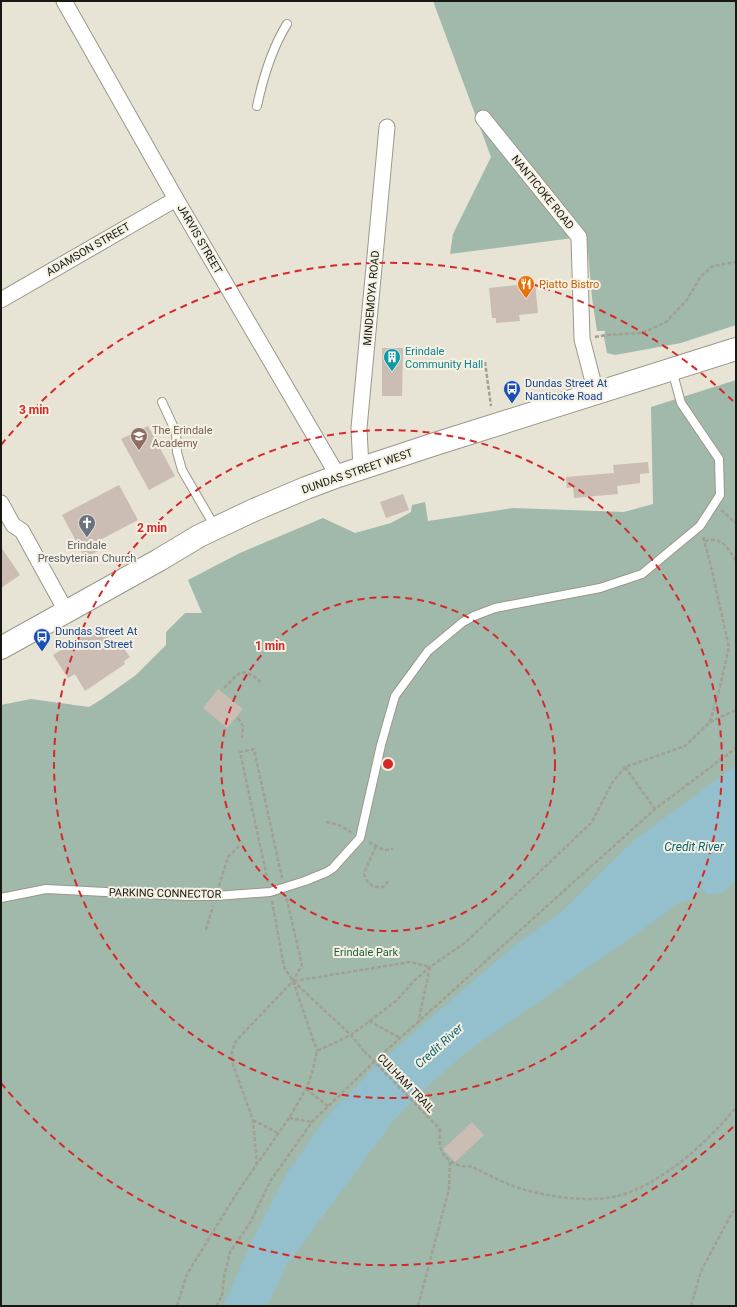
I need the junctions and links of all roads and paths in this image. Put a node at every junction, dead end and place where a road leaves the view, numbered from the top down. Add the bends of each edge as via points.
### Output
1 (64, 1) edge
2 (287, 24) dead end
3 (257, 106) dead end
4 (483, 118) dead end
5 (387, 127) dead end
6 (176, 199) junction
7 (736, 262) edge
8 (1, 300) edge
9 (582, 339) junction
10 (736, 349) edge
11 (484, 362) dead end
12 (672, 370) junction
13 (596, 393) junction
14 (162, 402) dead end
15 (491, 406) dead end
16 (360, 469) junction
17 (338, 476) junction
18 (1, 503) edge
19 (714, 504) junction
20 (736, 523) edge
21 (700, 526) junction
22 (215, 528) junction
23 (705, 541) junction
24 (736, 561) edge
25 (66, 611) junction
26 (1, 648) edge
27 (261, 682) dead end
28 (224, 688) dead end
29 (736, 710) edge
30 (238, 718) dead end
31 (710, 722) junction
32 (242, 738) dead end
33 (736, 748) edge
34 (625, 767) junction
35 (655, 809) junction
36 (326, 822) dead end
37 (360, 838) junction
38 (376, 846) junction
39 (393, 849) dead end
40 (389, 879) dead end
41 (284, 888) junction
42 (270, 892) junction
43 (1, 898) edge
44 (430, 967) junction
45 (293, 981) junction
46 (370, 1021) junction
47 (418, 1023) junction
48 (351, 1035) junction
49 (400, 1038) junction
50 (317, 1051) junction
51 (306, 1089) junction
52 (328, 1106) junction
53 (736, 1107) edge
54 (289, 1118) junction
55 (252, 1120) junction
56 (312, 1122) junction
57 (278, 1133) junction
58 (450, 1161) junction
59 (257, 1165) junction
60 (736, 1208) edge
61 (177, 1306) edge
62 (216, 1306) edge
63 (418, 1306) edge
64 (691, 1306) edge

1 - 6 street, JARVIS STREET
2 - 3 lane via 271,57
4 - 9 street, NANTICOKE ROAD via 579,237
5 - 16 street, MINDEMOYA ROAD via 359,428
6 - 8 street, ADAMSON STREET
6 - 17 street, JARVIS STREET
7 - 9 path via 713,266 701,276 686,301 666,322 642,333
9 - 13 street, NANTICOKE ROAD
10 - 12 main road, DUNDAS STREET WEST
11 - 15 path
12 - 13 main road, DUNDAS STREET WEST
12 - 19 lane via 681,403 719,459 720,495
13 - 16 main road, DUNDAS STREET WEST
14 - 22 lane via 176,432 177,452 182,470
16 - 17 main road, DUNDAS STREET WEST
17 - 22 main road, DUNDAS STREET WEST
18 - 25 street via 12,525 22,531
19 - 20 path
19 - 21 lane
21 - 23 path
21 - 37 lane via 642,574 600,588 495,608 463,622 428,651 395,696
22 - 25 main road, DUNDAS STREET WEST
23 - 24 path via 713,539 723,543
23 - 31 path via 729,646
25 - 26 main road, DUNDAS STREET WEST
27 - 28 path via 251,673 245,672 238,674
29 - 31 path
30 - 32 path via 243,726
31 - 34 path via 685,746
33 - 35 path
34 - 35 path
34 - 44 path via 612,783 592,822 466,942
35 - 47 path
36 - 37 path via 339,825
37 - 38 path
37 - 41 lane, PARKING CONNECTOR via 331,869
38 - 39 path via 384,850
38 - 40 path via 364,872 365,876 369,884 377,888 385,886
41 - 42 lane, PARKING CONNECTOR
41 - 42 path via 254,749 240,752
41 - 45 path via 302,965
42 - 43 lane, PARKING CONNECTOR via 185,896 46,889
42 - 45 path via 284,967
44 - 45 path via 410,962
44 - 46 path via 396,1001
44 - 47 path
45 - 48 path, CULHAM TRAIL
45 - 50 path
45 - 55 path via 238,1038 233,1047 232,1062
46 - 48 path
46 - 49 path
47 - 49 path
48 - 50 path
48 - 58 path, CULHAM TRAIL, bridge via 440,1129 441,1149
49 - 52 path
50 - 51 path
51 - 52 path
51 - 54 path
52 - 56 path
53 - 58 path via 701,1145 668,1172 633,1190 608,1198 579,1199 529,1191 470,1166 463,1167
54 - 56 path
54 - 57 path
55 - 57 path
55 - 59 path
56 - 62 path via 271,1180 250,1223 230,1252 222,1296
57 - 59 path
58 - 63 path via 449,1189
59 - 61 path via 187,1274
60 - 64 path via 701,1271

